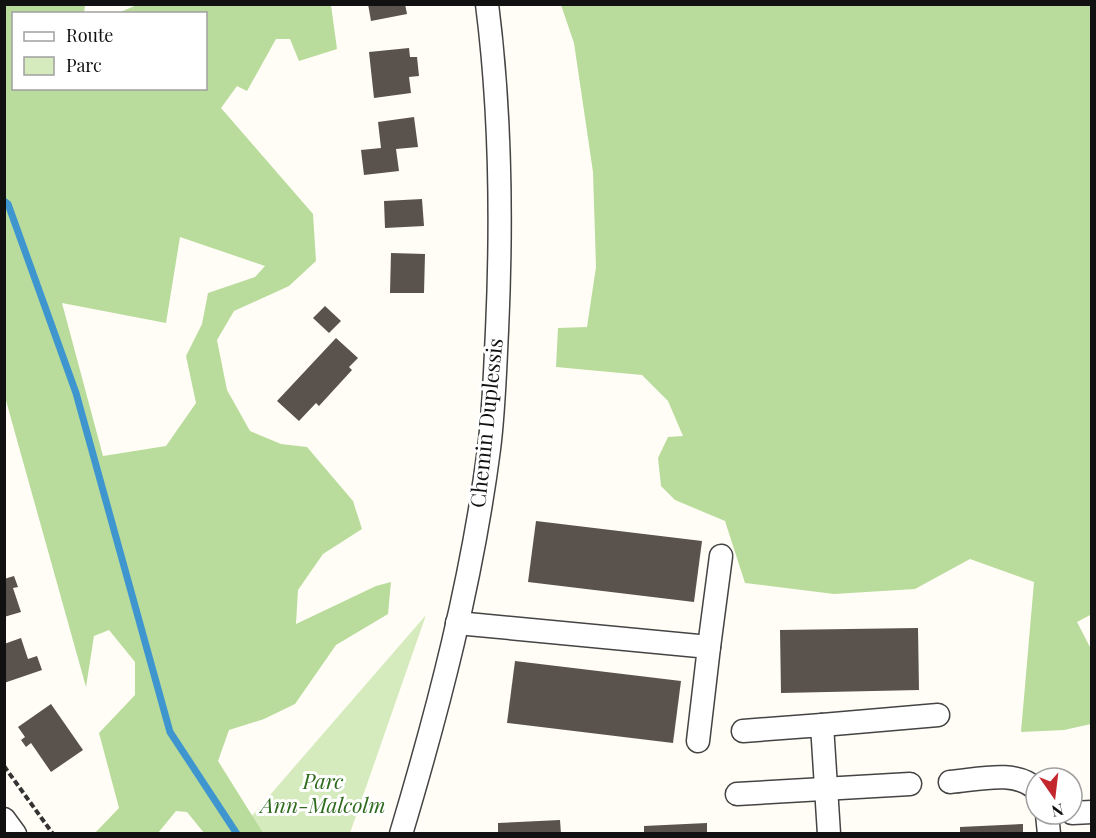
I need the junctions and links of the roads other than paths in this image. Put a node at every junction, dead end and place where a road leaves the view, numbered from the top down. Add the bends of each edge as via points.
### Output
1 (487, 4) edge
2 (721, 556) dead end
3 (457, 623) junction
4 (709, 647) junction
5 (938, 715) dead end
6 (822, 725) junction
7 (743, 731) dead end
8 (698, 741) dead end
9 (1024, 780) edge
10 (950, 782) dead end
11 (910, 784) dead end
12 (826, 789) junction
13 (736, 794) dead end
14 (4, 819) edge
15 (15, 834) edge
16 (401, 834) edge
17 (829, 834) edge

1 - 3 street, Chemin Duplessis via 496,90 500,278 489,447
2 - 4 street
3 - 4 street
3 - 16 street, Chemin Duplessis
4 - 8 street
5 - 6 street
6 - 7 street
6 - 12 street
9 - 10 street via 1007,777
11 - 12 street
12 - 13 street
12 - 17 street
14 - 15 street

